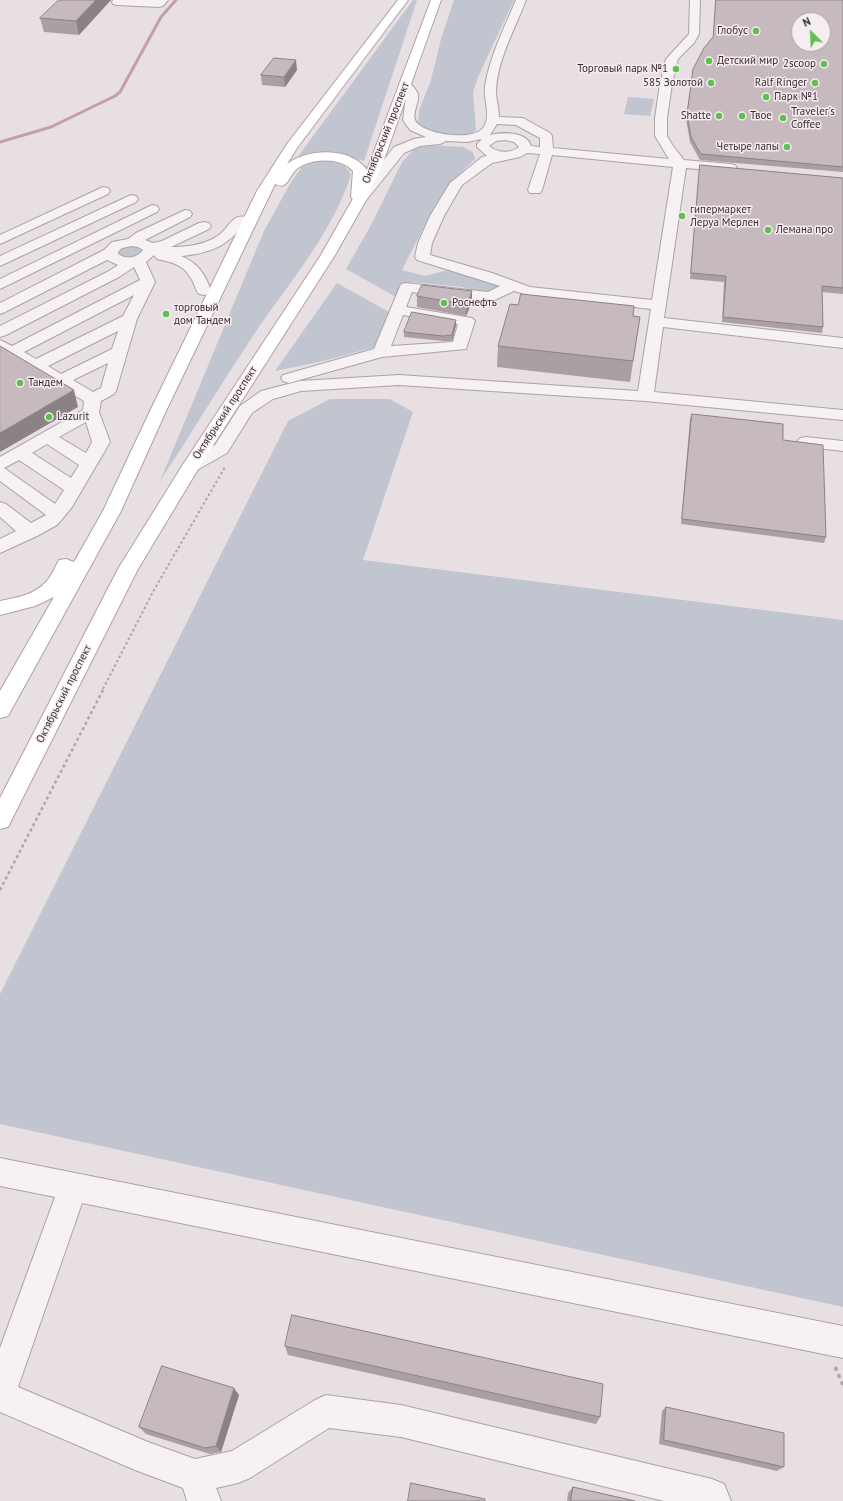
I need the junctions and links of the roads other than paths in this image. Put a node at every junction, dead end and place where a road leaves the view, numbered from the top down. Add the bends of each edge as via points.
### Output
1 (163, 0) edge
2 (403, 0) edge
3 (436, 0) edge
4 (521, 0) edge
5 (695, 0) edge
6 (117, 2) dead end
7 (406, 84) junction
8 (508, 136) junction
9 (484, 143) junction
10 (524, 149) junction
11 (547, 151) junction
12 (505, 155) junction
13 (680, 163) junction
14 (744, 169) edge
15 (468, 174) junction
16 (535, 190) dead end
17 (104, 191) dead end
18 (131, 198) dead end
19 (358, 202) junction
20 (152, 208) dead end
21 (51, 214) junction
22 (185, 214) dead end
23 (249, 214) junction
24 (74, 225) junction
25 (204, 226) dead end
26 (98, 236) junction
27 (0, 240) edge
28 (132, 242) junction
29 (113, 249) junction
30 (143, 255) junction
31 (0, 262) edge
32 (414, 272) junction
33 (148, 282) junction
34 (0, 285) edge
35 (514, 285) junction
36 (204, 291) junction
37 (659, 305) junction
38 (0, 309) edge
39 (398, 310) junction
40 (129, 319) junction
41 (656, 322) junction
42 (201, 323) junction
43 (0, 332) edge
44 (843, 343) edge
45 (6, 348) edge
46 (120, 351) junction
47 (381, 352) junction
48 (36, 366) junction
49 (61, 380) junction
50 (268, 395) junction
51 (645, 396) junction
52 (92, 405) junction
53 (843, 415) edge
54 (47, 437) junction
55 (806, 442) edge
56 (843, 446) edge
57 (20, 453) junction
58 (89, 463) junction
59 (0, 464) edge
60 (191, 466) junction
61 (0, 473) edge
62 (74, 488) junction
63 (0, 508) edge
64 (112, 511) junction
65 (58, 514) junction
66 (30, 532) junction
67 (0, 547) edge
68 (0, 608) edge
69 (0, 710) edge
70 (0, 820) edge
71 (0, 1172) edge
72 (73, 1186) junction
73 (843, 1342) edge
74 (0, 1392) edge
75 (0, 1396) edge
76 (199, 1489) edge
77 (714, 1501) edge

1 - 6 street via 159,4
2 - 23 main road via 291,147
3 - 7 main road, Октябрьский проспект
4 - 9 street via 493,74
5 - 13 street via 694,35 671,61 661,120 660,132 666,145
7 - 9 street via 412,97 408,120 414,127 439,136
7 - 19 main road, Октябрьский проспект via 374,168
8 - 9 street
8 - 9 street via 500,136
8 - 10 street via 523,141
9 - 11 street via 518,121 546,136
9 - 12 street
9 - 15 street
9 - 19 street via 442,140 418,142 402,147
10 - 11 street
10 - 12 street via 518,153
11 - 13 street
11 - 16 street
12 - 15 street via 487,160
13 - 14 street
13 - 37 street
15 - 32 street via 457,183 437,216
17 - 21 street
18 - 24 street
19 - 23 main road via 360,173 356,165 338,158 314,158 303,160 291,167 271,196
19 - 60 main road, Октябрьский проспект via 328,255
20 - 26 street
21 - 24 street
21 - 27 street
22 - 28 street
23 - 30 street via 224,238 211,244
23 - 36 main road
23 - 42 main road
24 - 26 street
24 - 31 street
25 - 30 street
26 - 29 street
26 - 34 street
28 - 29 street
28 - 30 street via 142,243
29 - 30 street via 111,256 117,260
29 - 38 street
30 - 33 street
30 - 36 street via 183,260 198,275
30 - 43 street via 114,274
32 - 35 street
32 - 35 street via 490,297
32 - 39 street
33 - 40 street
33 - 45 street
35 - 37 street via 528,291
36 - 42 main road via 198,302
37 - 41 street
39 - 47 street
39 - 47 street via 467,321 460,346
40 - 46 street
40 - 48 street
41 - 44 street
41 - 51 street
42 - 64 main road
45 - 48 street
46 - 49 street
46 - 52 street via 108,391
47 - 50 street via 291,377
48 - 49 street
49 - 52 street
50 - 51 street via 300,386 399,380
50 - 60 street via 246,410 221,449
51 - 53 street
52 - 54 street
52 - 58 street via 101,442
54 - 57 street
54 - 58 street
55 - 56 street
57 - 59 street
57 - 62 street
58 - 62 street
60 - 70 main road, Октябрьский проспект via 128,569
61 - 65 street
62 - 65 street
63 - 66 street
64 - 68 main road via 89,526 54,586 31,600
64 - 69 main road
65 - 66 street
66 - 67 street
71 - 72 street
72 - 73 street
72 - 74 street
75 - 76 street via 147,1458
76 - 77 street via 326,1411 401,1421 712,1496

